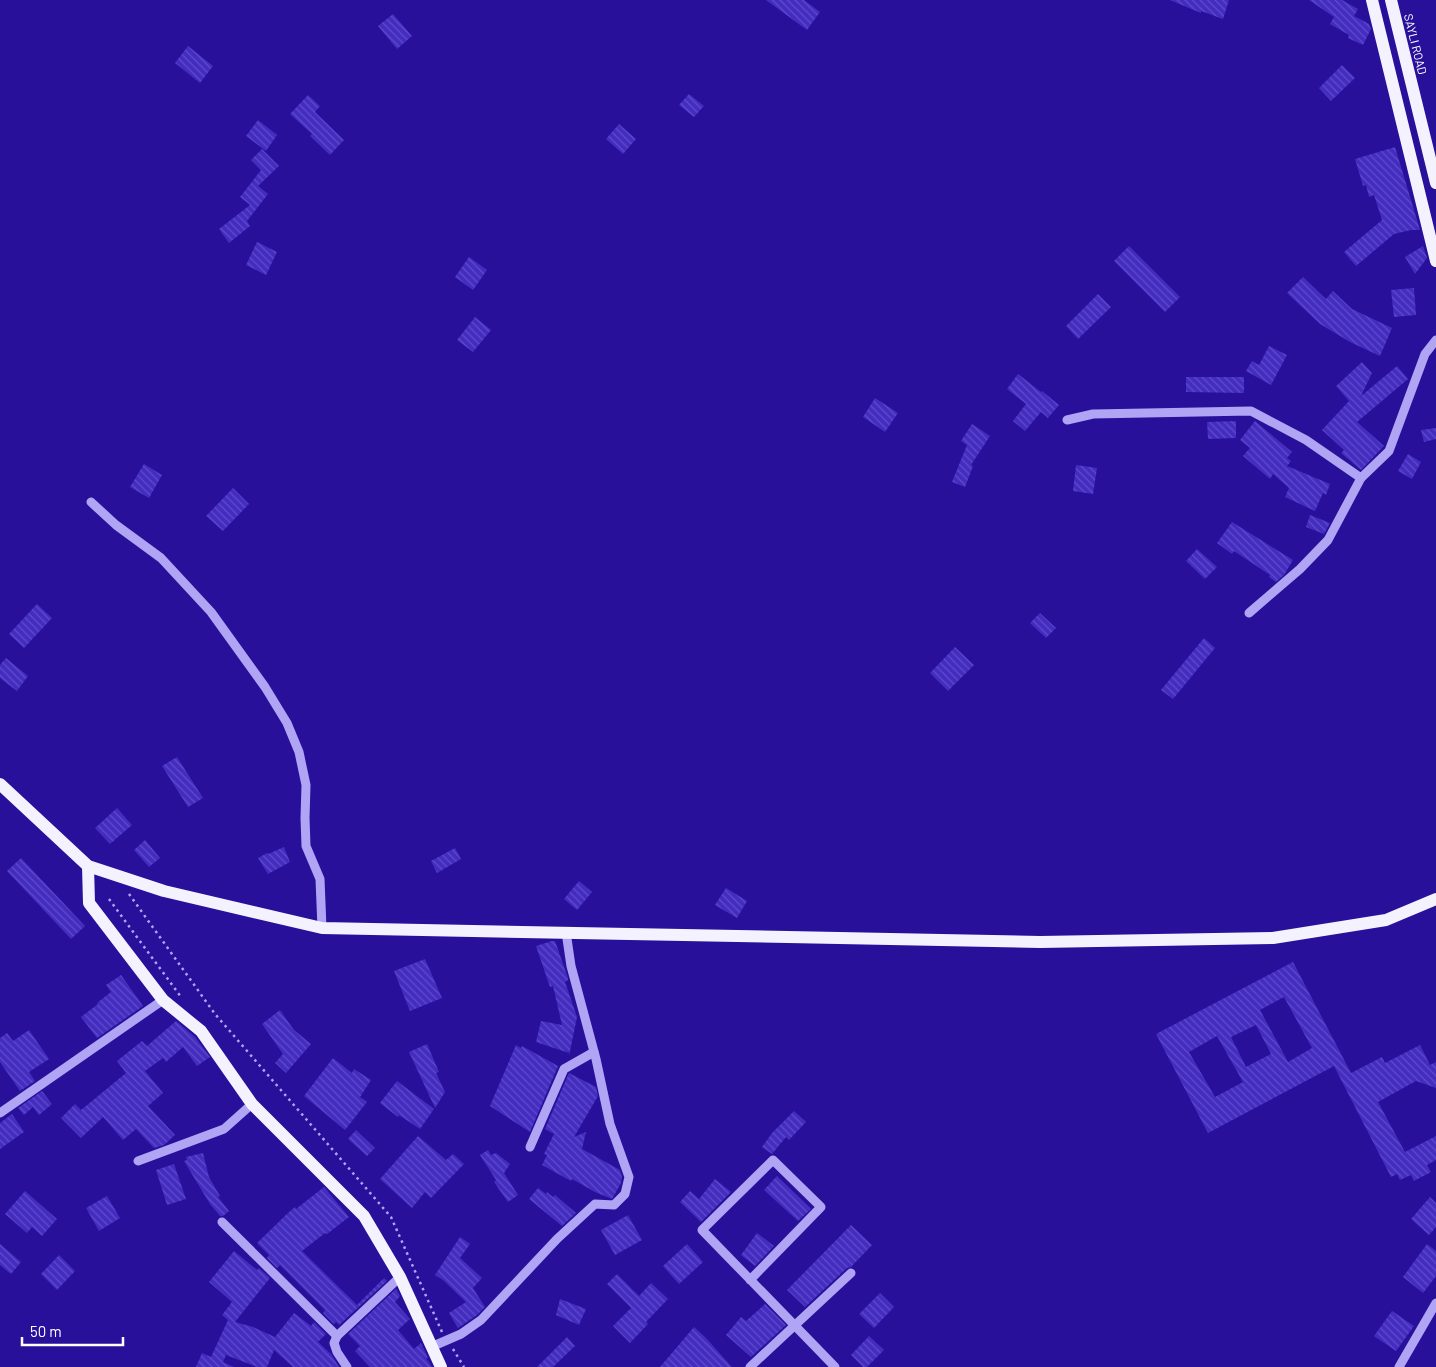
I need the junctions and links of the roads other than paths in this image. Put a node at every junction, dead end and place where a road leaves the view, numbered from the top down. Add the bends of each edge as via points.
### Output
1 (1372, 0) edge
2 (1391, 0) edge
3 (1436, 182) edge
4 (1436, 261) edge
5 (1436, 340) edge
6 (1067, 420) dead end
7 (1360, 478) junction
8 (92, 502) dead end
9 (1249, 613) dead end
10 (0, 784) edge
11 (88, 866) junction
12 (1436, 899) edge
13 (322, 928) junction
14 (566, 932) junction
15 (163, 1000) junction
16 (594, 1052) junction
17 (252, 1104) junction
18 (0, 1113) edge
19 (530, 1147) dead end
20 (138, 1161) dead end
21 (222, 1222) dead end
22 (851, 1273) dead end
23 (400, 1277) junction
24 (750, 1280) junction
25 (1436, 1303) edge
26 (795, 1326) junction
27 (337, 1336) junction
28 (431, 1346) junction
29 (347, 1367) edge
30 (441, 1367) edge
31 (750, 1367) edge
32 (835, 1367) edge
33 (1399, 1367) edge

1 - 4 main road
2 - 3 main road, SAYLI ROAD
5 - 7 street via 1425,354 1388,451
6 - 7 street via 1093,414 1251,411 1306,440
7 - 9 street via 1328,540 1300,570
8 - 13 street via 116,525 161,558 211,612 287,722 306,785 306,846 320,879
10 - 11 main road
11 - 13 main road via 164,891
11 - 15 main road via 89,903
12 - 14 main road via 1386,920 1273,938 1040,942
13 - 14 main road
14 - 16 street via 582,1012
15 - 17 main road via 201,1031
15 - 18 street
16 - 19 street via 564,1069
16 - 28 street via 610,1124 630,1178 625,1194 614,1205 595,1204 557,1239 482,1320 461,1334
17 - 20 street via 224,1129
17 - 23 main road via 364,1216
21 - 27 street
22 - 26 street
23 - 27 street
23 - 28 main road
24 - 24 street via 702,1230 773,1160 821,1207
24 - 26 street
25 - 33 street
26 - 31 street
26 - 32 street
27 - 29 street via 334,1343 336,1352
28 - 30 main road

